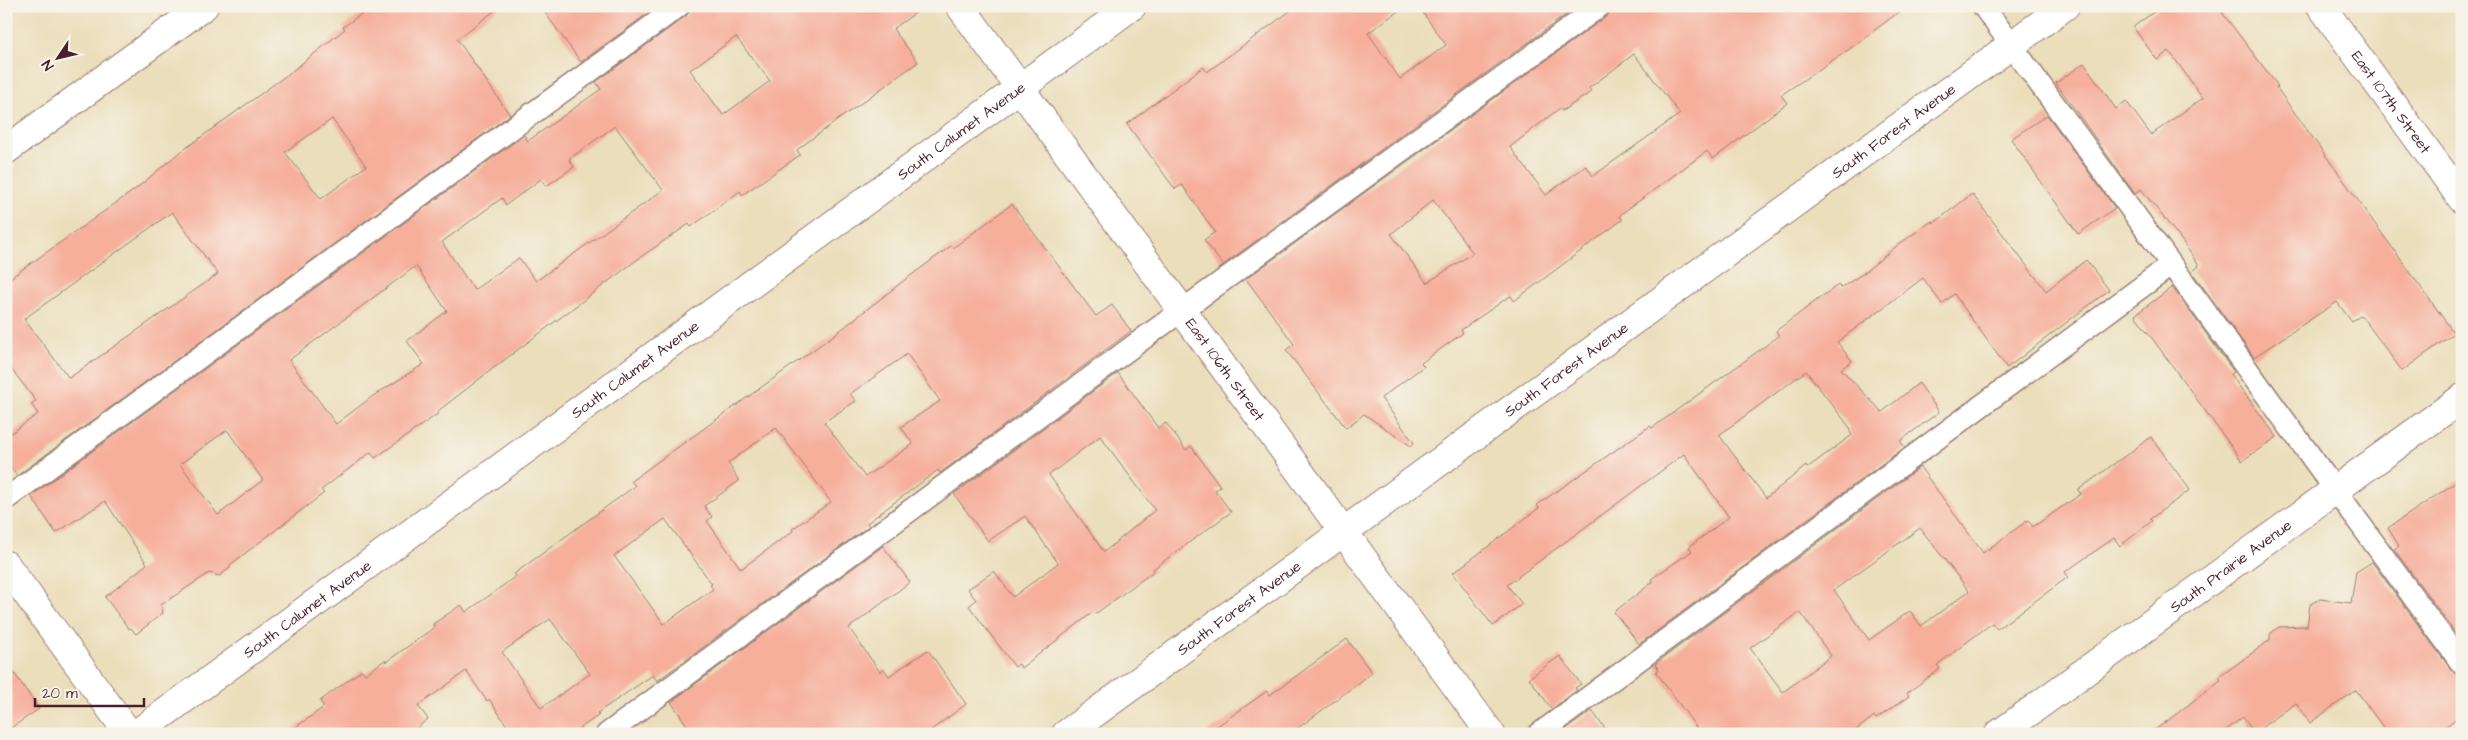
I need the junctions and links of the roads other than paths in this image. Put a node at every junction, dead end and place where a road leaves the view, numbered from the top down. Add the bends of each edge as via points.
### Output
1 (204, 6) edge
2 (679, 6) edge
3 (960, 6) edge
4 (1132, 6) edge
5 (1600, 6) edge
6 (1983, 6) edge
7 (2065, 6) edge
8 (2321, 6) edge
9 (2011, 46) junction
10 (1020, 88) junction
11 (6, 150) edge
12 (2462, 199) edge
13 (2171, 265) junction
14 (1182, 310) junction
15 (2462, 398) edge
16 (2335, 490) junction
17 (6, 500) edge
18 (1343, 531) junction
19 (6, 565) edge
20 (2462, 664) edge
21 (129, 734) edge
22 (136, 734) edge
23 (607, 734) edge
24 (1066, 734) edge
25 (1490, 734) edge
26 (1539, 734) edge
27 (1999, 734) edge

1 - 11 street
2 - 17 lane
3 - 10 street, East 106th Street
4 - 10 street, South Calumet Avenue
5 - 14 lane
6 - 9 lane
7 - 9 street, South Forest Avenue
8 - 12 street, East 107th Street
9 - 13 lane
9 - 18 street, South Forest Avenue
10 - 14 street, East 106th Street
10 - 22 street, South Calumet Avenue
13 - 16 lane
13 - 26 lane
14 - 18 street, East 106th Street
14 - 23 lane
15 - 16 street, South Prairie Avenue
16 - 20 lane
16 - 27 street, South Prairie Avenue
18 - 24 street, South Forest Avenue
18 - 25 street, East 106th Street
19 - 21 street

